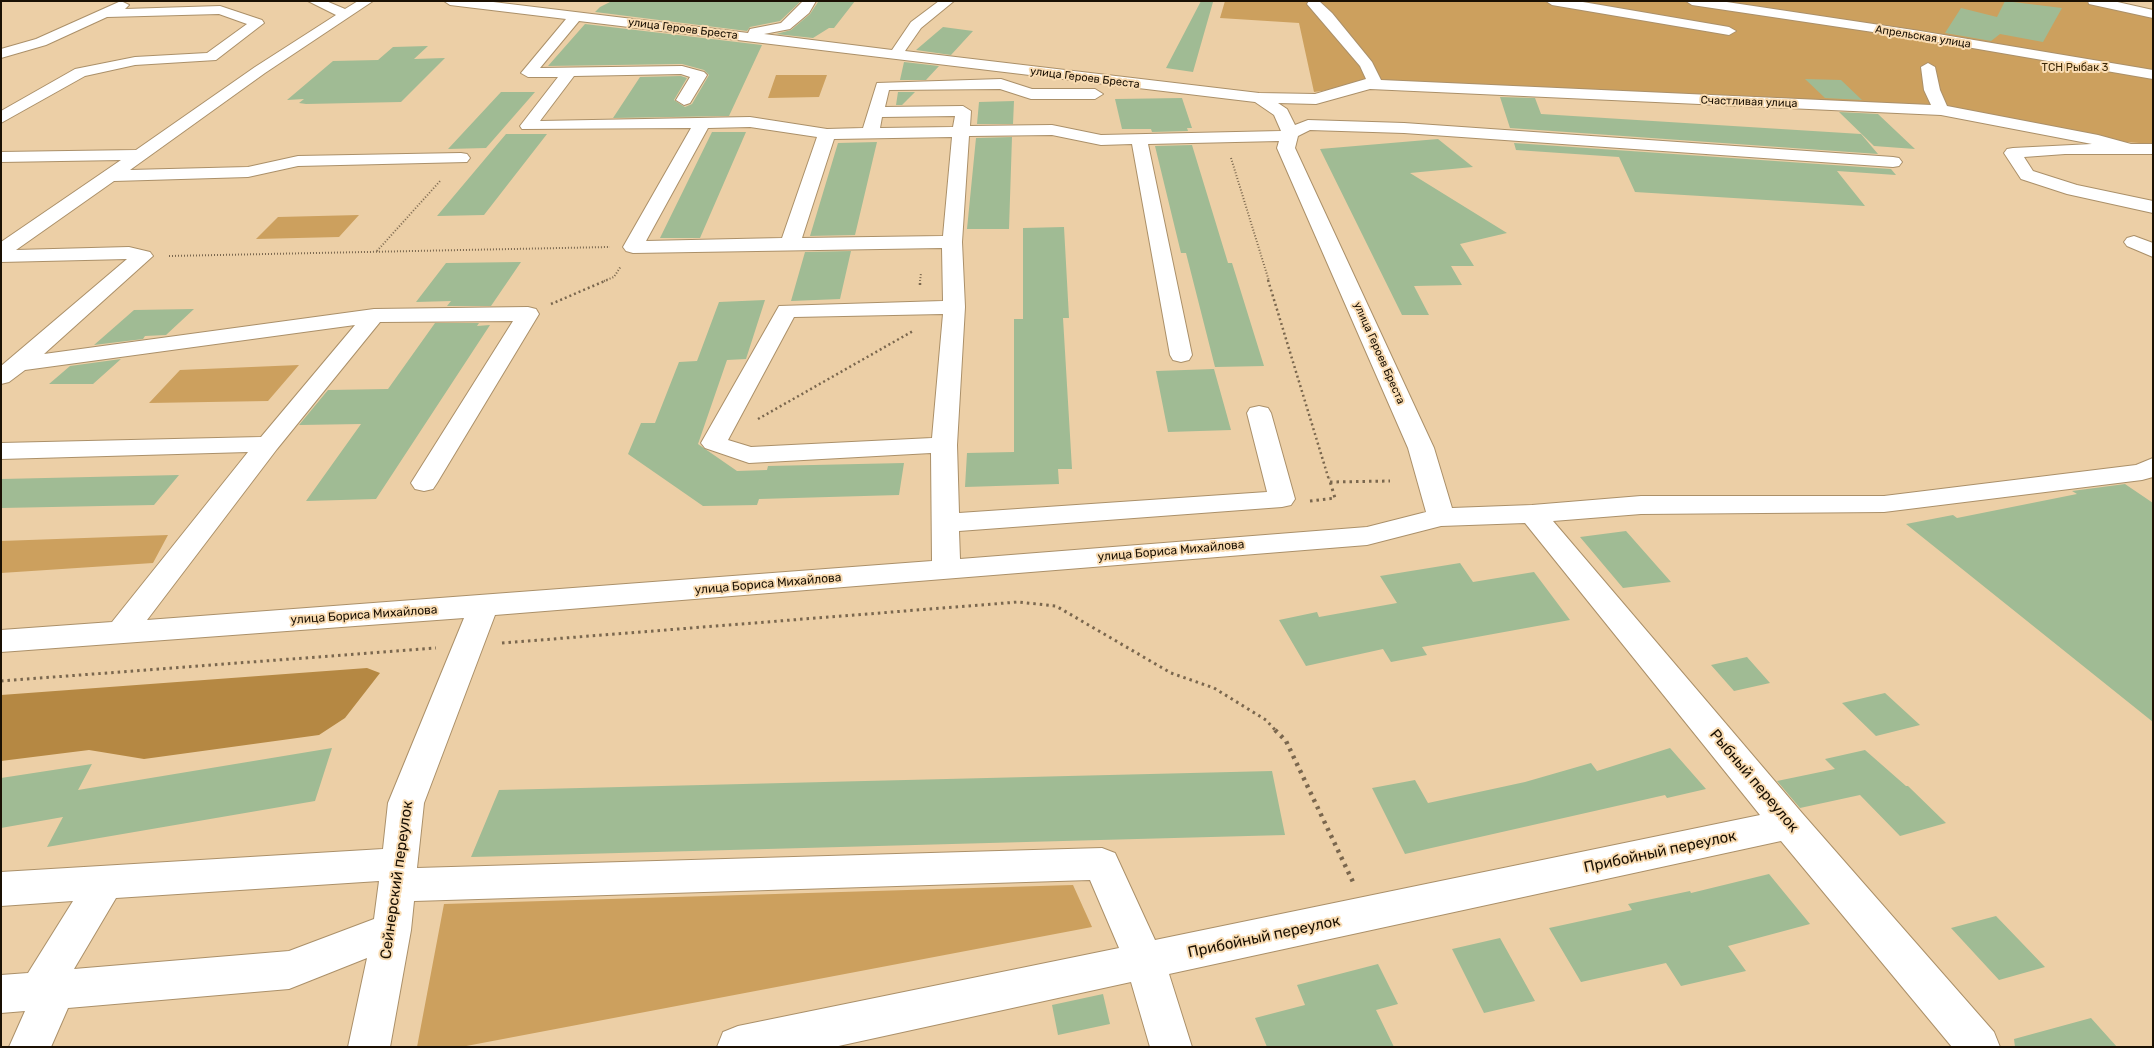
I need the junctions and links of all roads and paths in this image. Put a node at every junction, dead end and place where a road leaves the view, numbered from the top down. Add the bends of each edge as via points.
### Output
1 (129, 1) edge
2 (314, 1) edge
3 (367, 1) edge
4 (450, 1) edge
5 (810, 1) edge
6 (948, 1) edge
7 (1299, 1) edge
8 (1552, 1) edge
9 (1692, 1) edge
10 (2094, 1) edge
11 (1313, 3) edge
12 (106, 13) junction
13 (344, 14) junction
14 (2153, 14) edge
15 (576, 16) junction
16 (1729, 31) dead end
17 (739, 36) junction
18 (1, 54) edge
19 (896, 54) junction
20 (1928, 67) dead end
21 (570, 72) junction
22 (2153, 75) edge
23 (1142, 84) junction
24 (1365, 84) junction
25 (1259, 98) junction
26 (684, 100) dead end
27 (1942, 110) junction
28 (876, 112) junction
29 (1, 118) edge
30 (702, 123) junction
31 (1296, 131) junction
32 (961, 132) junction
33 (827, 134) junction
34 (870, 134) junction
35 (1224, 136) junction
36 (1139, 139) junction
37 (2130, 149) junction
38 (2153, 149) edge
39 (140, 155) junction
40 (1, 157) edge
41 (461, 158) joint
42 (1893, 162) dead end
43 (112, 176) junction
44 (2153, 207) edge
45 (952, 242) junction
46 (2134, 242) dead end
47 (790, 244) junction
48 (633, 247) junction
49 (1, 251) edge
50 (2153, 251) edge
51 (377, 252) junction
52 (1, 256) edge
53 (143, 256) junction
54 (921, 273) dead end
55 (954, 306) junction
56 (917, 308) junction
57 (528, 314) junction
58 (374, 316) junction
59 (1181, 355) dead end
60 (10, 370) edge
61 (1259, 413) dead end
62 (714, 443) junction
63 (268, 444) junction
64 (944, 445) junction
65 (1, 451) edge
66 (2153, 466) edge
67 (1390, 481) dead end
68 (1330, 482) junction
69 (424, 483) dead end
70 (1306, 501) dead end
71 (1532, 514) junction
72 (1441, 517) junction
73 (945, 523) junction
74 (946, 569) junction
75 (484, 606) junction
76 (119, 634) junction
77 (1, 641) edge
78 (467, 646) junction
79 (1, 681) edge
80 (1789, 824) junction
81 (398, 875) junction
82 (105, 883) junction
83 (1, 889) edge
84 (1368, 915) junction
85 (392, 930) junction
86 (1146, 962) junction
87 (32, 992) edge
88 (30, 1047) edge
89 (369, 1047) edge
90 (738, 1047) edge
91 (1171, 1047) edge
92 (1978, 1047) edge

1 - 12 street
2 - 13 street
3 - 13 street
4 - 15 street, улица Героев Бреста
5 - 17 street via 785,26
6 - 19 street via 916,25
7 - 11 street
8 - 16 street
9 - 22 street, Апрельская улица via 1920,35
10 - 14 street
11 - 24 street via 1367,66 1374,81
12 - 18 street via 42,42
12 - 29 street via 220,10 257,23 211,57 135,61 80,72
13 - 39 street
15 - 17 street, улица Героев Бреста
15 - 21 street via 528,73
17 - 19 street, улица Героев Бреста
19 - 23 street, улица Героев Бреста
20 - 27 street via 1932,90
21 - 26 street via 682,70 699,75
21 - 30 street via 528,126
23 - 25 street, улица Героев Бреста
23 - 28 street via 1132,92 1119,94 1032,94 1001,84 882,86
24 - 25 street, Счастливая улица via 1316,99
24 - 27 street, Счастливая улица
24 - 31 street
25 - 31 street, улица Героев Бреста via 1281,112
27 - 37 street, Счастливая улица
28 - 32 street via 963,111
28 - 34 street
30 - 33 street via 750,122
30 - 48 street
31 - 35 street
31 - 42 street via 1404,128
31 - 72 street, улица Героев Бреста via 1286,148 1421,448
32 - 34 street
32 - 36 street via 1052,130 1101,140
32 - 45 street
33 - 34 street
33 - 47 street
35 - 36 street
35 - 68 path
36 - 59 street
37 - 38 street
37 - 44 street via 2013,153 2028,175 2073,190
39 - 40 street
39 - 43 street
41 - 43 street via 298,160 248,172
41 - 51 path
43 - 49 street
45 - 47 street
45 - 55 street
46 - 50 street
47 - 48 street
48 - 51 path
48 - 57 path via 614,277
51 - 53 path
52 - 53 street via 129,253
53 - 60 street
54 - 56 path
55 - 56 street
55 - 64 street
56 - 62 path via 913,333
56 - 62 street via 787,311
57 - 58 street
57 - 69 street
58 - 60 street
58 - 63 street
61 - 73 street via 1282,499
62 - 64 street via 749,455
63 - 65 street
63 - 76 street
64 - 73 street
66 - 71 street, улица Бориса Михайлова via 2142,472 1884,504 1642,505
67 - 68 path
68 - 70 path via 1335,498
71 - 72 street, улица Бориса Михайлова
71 - 80 street, Рыбный переулок
72 - 74 street, улица Бориса Михайлова via 1368,536
73 - 74 street
74 - 75 street, улица Бориса Михайлова
75 - 76 street, улица Бориса Михайлова
75 - 78 street, Сейнерский переулок
76 - 77 street, улица Бориса Михайлова
78 - 79 path
78 - 81 street, Сейнерский переулок via 406,803
78 - 84 path via 1018,602 1056,606 1172,673 1214,688 1266,720 1286,740
80 - 84 street, Прибойный переулок
80 - 92 street, Рыбный переулок
81 - 82 street
81 - 85 street, Сейнерский переулок
81 - 86 street via 1102,864
82 - 83 street
82 - 87 street
84 - 86 street, Прибойный переулок
85 - 87 street via 288,970
85 - 89 street, Сейнерский переулок
86 - 90 street, Прибойный переулок
86 - 91 street
87 - 88 street

